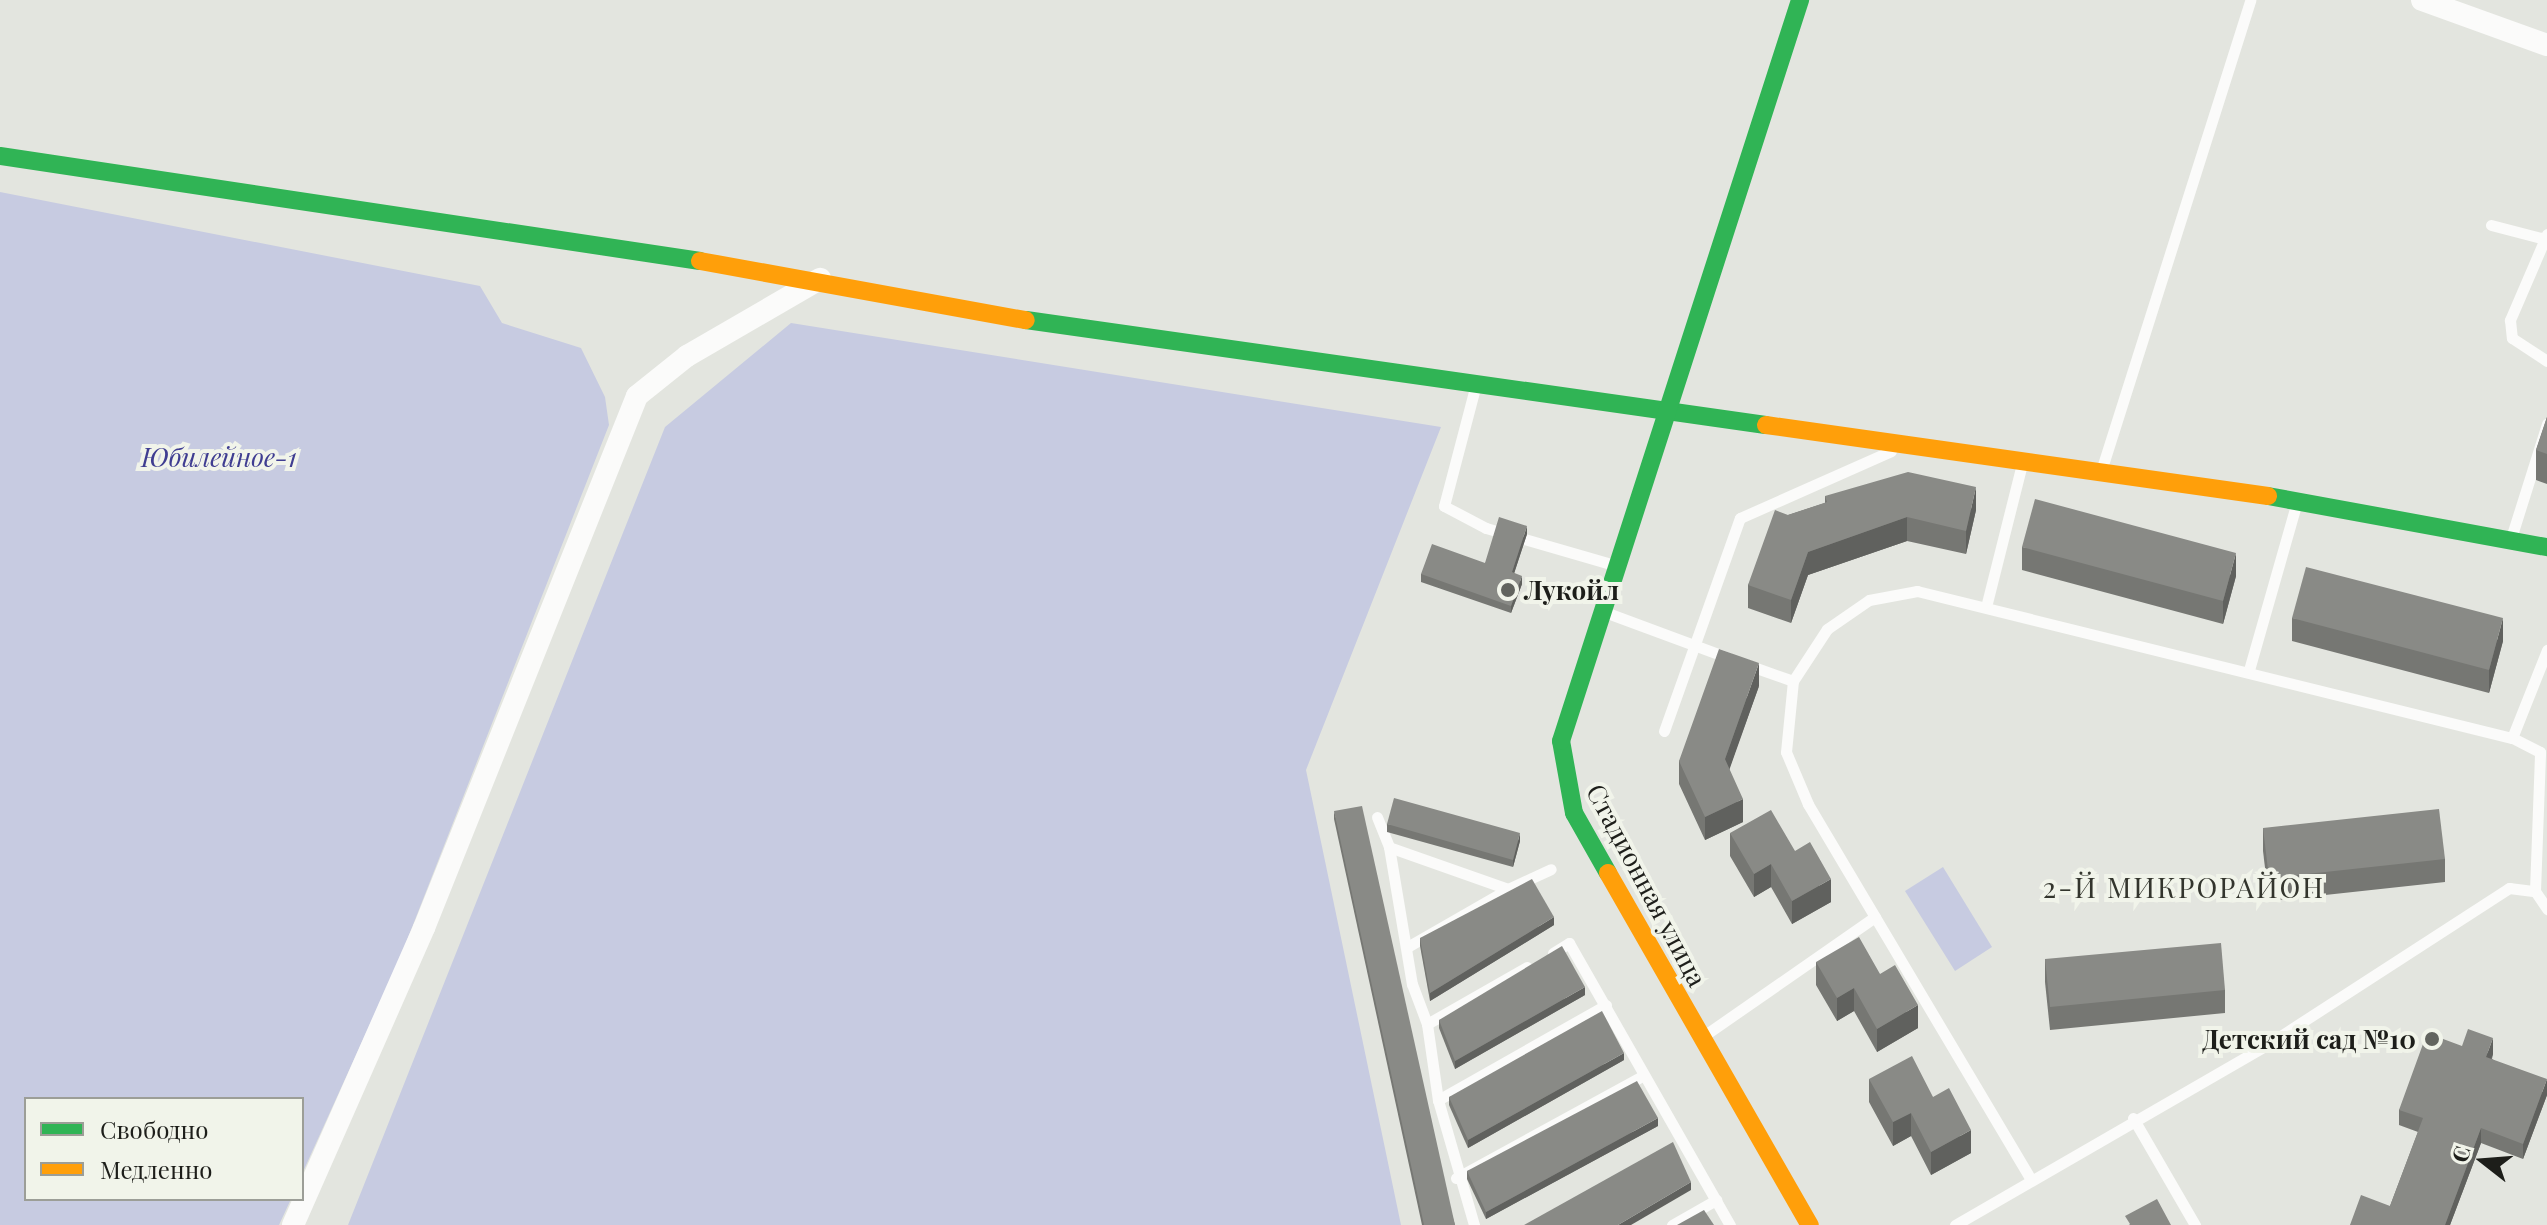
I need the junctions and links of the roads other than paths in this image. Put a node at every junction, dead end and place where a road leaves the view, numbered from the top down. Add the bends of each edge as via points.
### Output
1 (1800, 0) edge
2 (2250, 0) edge
3 (2422, 0) edge
4 (2547, 45) edge
5 (0, 156) edge
6 (2491, 225) dead end
7 (2546, 237) edge
8 (820, 279) junction
9 (2547, 361) edge
10 (1477, 380) junction
11 (1669, 407) junction
12 (2547, 424) edge
13 (1910, 443) junction
14 (2023, 460) junction
15 (2101, 471) junction
16 (2297, 500) junction
17 (2510, 540) junction
18 (2547, 547) edge
19 (1617, 566) junction
20 (1987, 603) junction
21 (1602, 611) junction
22 (1690, 643) junction
23 (2547, 650) edge
24 (2249, 670) junction
25 (1793, 681) junction
26 (1664, 731) dead end
27 (2512, 738) junction
28 (2544, 751) edge
29 (1377, 817) dead end
30 (1389, 847) junction
31 (1551, 869) dead end
32 (1508, 889) junction
33 (2535, 891) junction
34 (2547, 909) edge
35 (1875, 917) junction
36 (1409, 946) junction
37 (1606, 1005) junction
38 (1427, 1024) junction
39 (1700, 1039) junction
40 (1644, 1075) junction
41 (1438, 1100) junction
42 (2133, 1118) junction
43 (1680, 1138) junction
44 (1667, 1145) edge
45 (1456, 1178) junction
46 (2030, 1178) junction
47 (304, 1200) edge
48 (1716, 1200) junction
49 (304, 1201) edge
50 (293, 1225) edge
51 (1474, 1225) edge
52 (1672, 1225) edge
53 (1730, 1225) edge
54 (1810, 1225) edge
55 (1955, 1225) edge
56 (2195, 1225) edge

1 - 11 street, Стадионная улица
2 - 15 lane
3 - 4 street
5 - 8 street
6 - 7 lane
7 - 9 lane via 2510,320 2512,338
8 - 10 street via 1034,321
8 - 47 street via 687,356 637,396 424,928
10 - 11 street
10 - 19 lane via 1444,506 1486,528
11 - 13 street
11 - 19 street, Стадионная улица
12 - 17 lane
13 - 14 street
13 - 22 lane via 1740,518
14 - 15 street
14 - 20 lane
15 - 16 street
16 - 17 street
16 - 24 lane
17 - 18 street
19 - 21 street, Стадионная улица
20 - 24 lane
20 - 25 lane via 1917,591 1869,600 1827,629
21 - 22 lane
21 - 39 street, Стадионная улица via 1561,741 1564,780 1574,813
22 - 25 lane
22 - 26 lane
23 - 27 lane
24 - 27 lane
25 - 35 lane via 1786,752
27 - 28 lane
28 - 33 lane
29 - 30 lane
30 - 32 lane
30 - 36 lane
31 - 32 lane
32 - 36 lane
33 - 34 lane
33 - 42 lane via 2509,888 2265,1046
35 - 39 lane
35 - 46 lane
36 - 38 lane
37 - 38 lane via 1569,943
37 - 40 lane
37 - 41 lane
38 - 41 lane
39 - 54 street, Стадионная улица
40 - 43 lane
40 - 45 lane
41 - 45 lane
42 - 46 lane
42 - 56 lane
43 - 44 lane
43 - 48 lane
45 - 51 lane
46 - 55 lane
48 - 52 lane
48 - 53 lane
49 - 50 street

